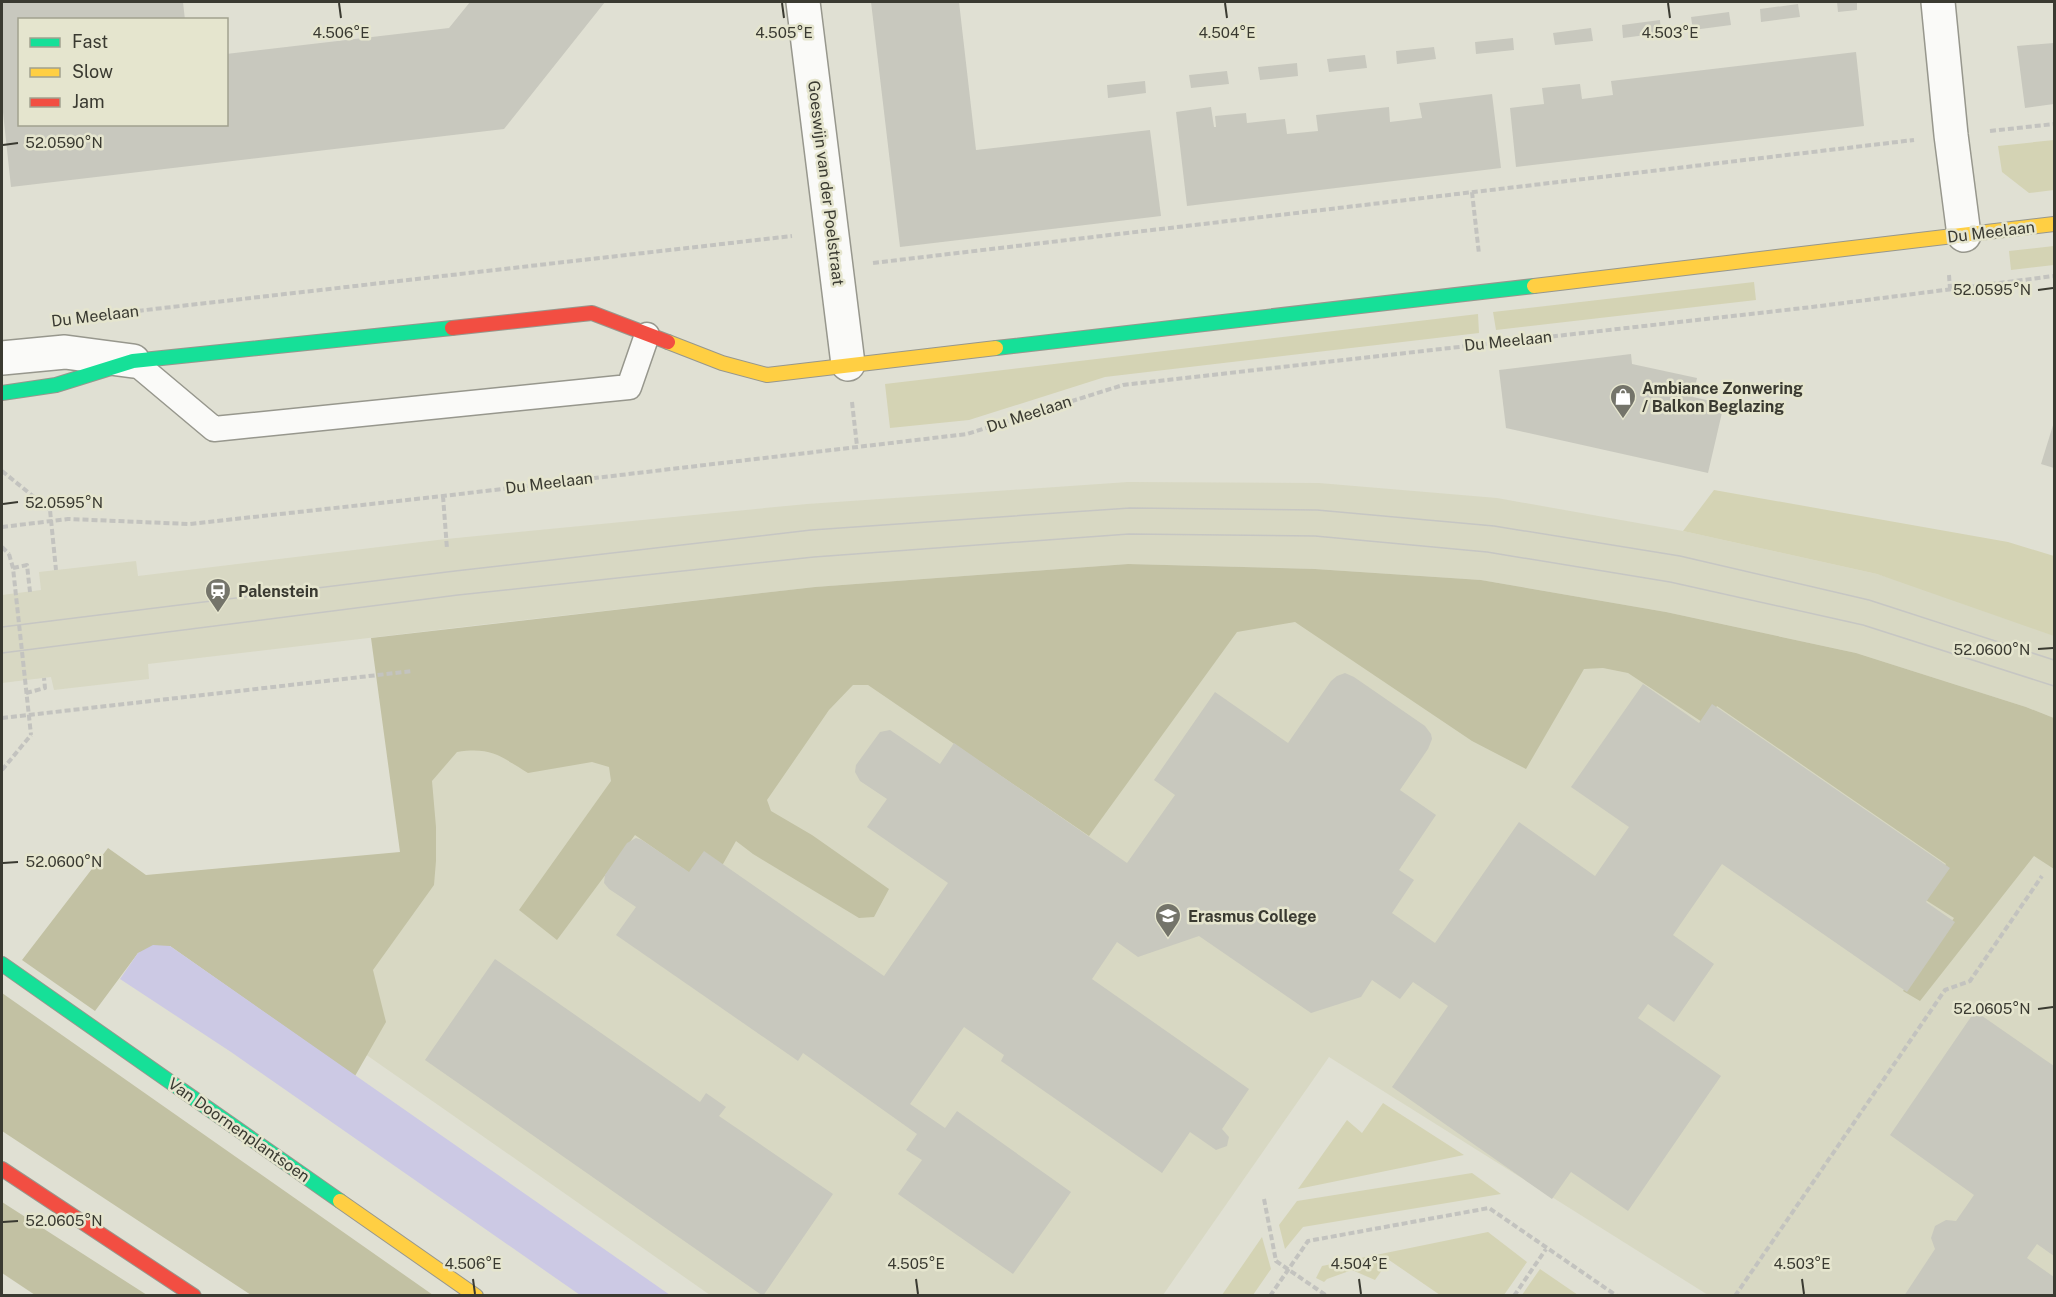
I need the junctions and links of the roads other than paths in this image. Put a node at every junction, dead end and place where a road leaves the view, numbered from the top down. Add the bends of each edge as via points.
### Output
1 (803, 2) edge
2 (1938, 2) edge
3 (2055, 225) edge
4 (1964, 235) junction
5 (647, 335) junction
6 (2, 358) edge
7 (133, 361) junction
8 (848, 364) junction
9 (2, 393) edge
10 (2, 964) edge
11 (2, 1169) edge
12 (194, 1296) edge
13 (476, 1296) edge

1 - 8 street, Goeswijn van der Poelstraat
2 - 4 street
3 - 4 street, Du Meelaan
4 - 8 street, Du Meelaan
5 - 7 street, Du Meelaan via 592,313
5 - 7 lane via 628,387 214,429
5 - 8 street, Du Meelaan via 767,375
6 - 7 street, Du Meelaan via 65,352
7 - 9 street, Du Meelaan via 56,385
10 - 13 street, Van Doornenplantsoen
11 - 12 street

